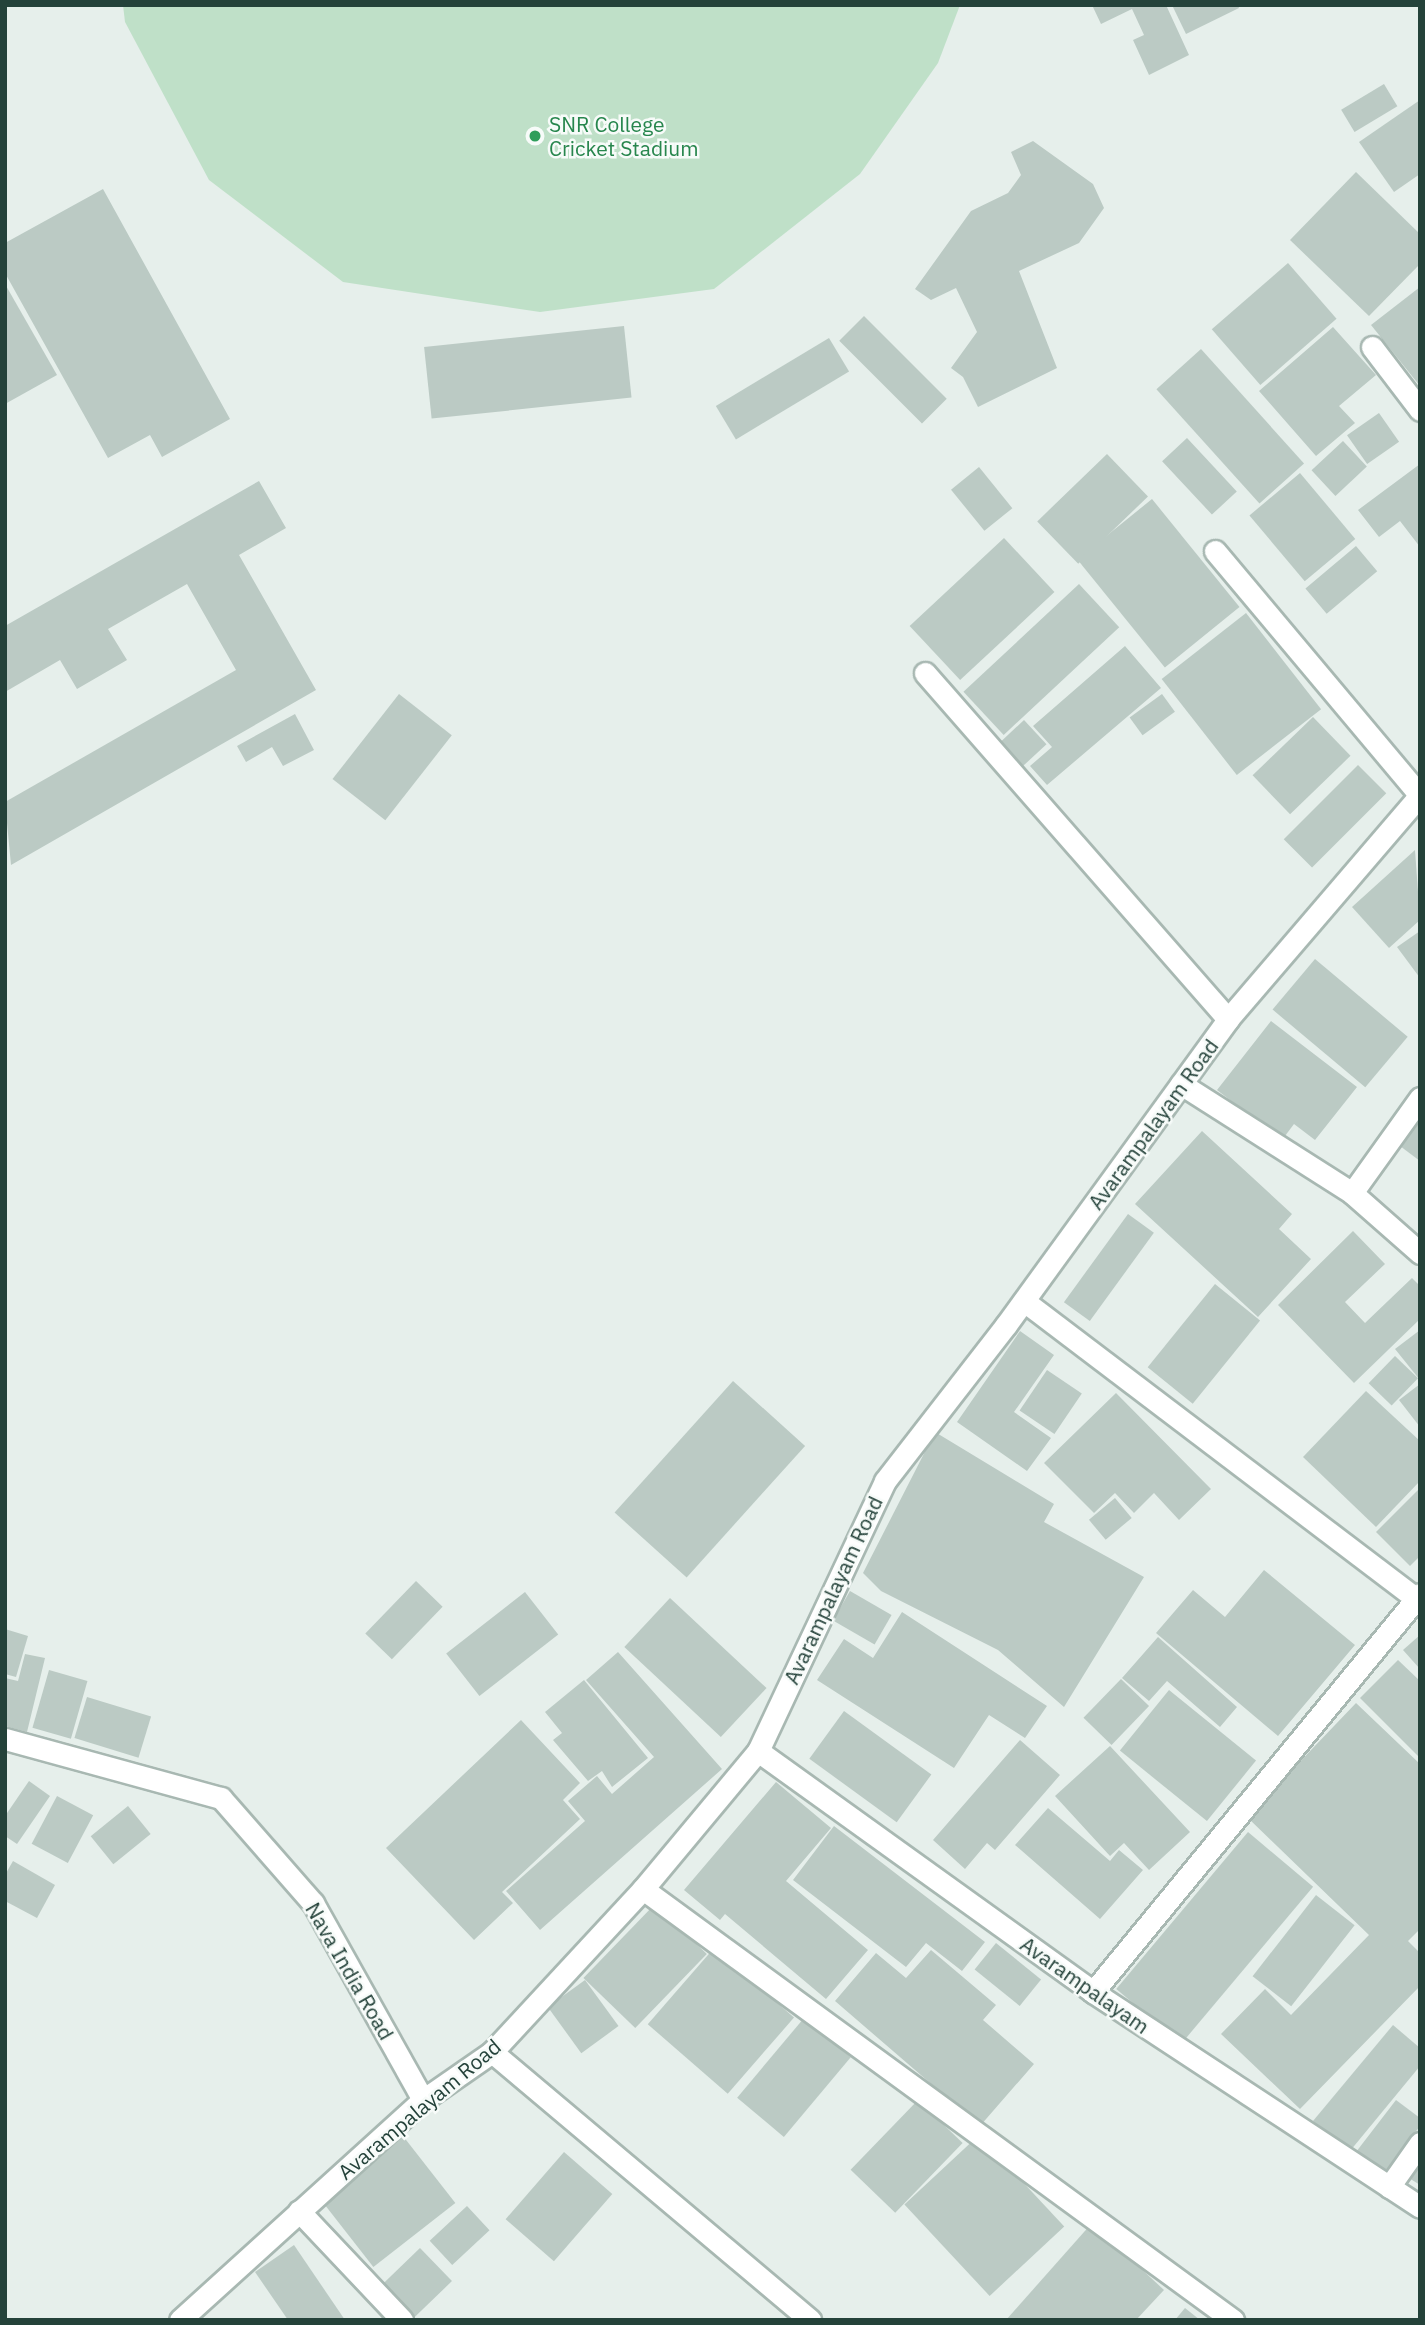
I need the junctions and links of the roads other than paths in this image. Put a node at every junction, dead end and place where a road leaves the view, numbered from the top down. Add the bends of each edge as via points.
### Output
1 (1372, 347) dead end
2 (1420, 410) edge
3 (1215, 551) dead end
4 (925, 673) dead end
5 (1420, 795) edge
6 (1228, 1019) junction
7 (1181, 1084) junction
8 (1420, 1098) edge
9 (1352, 1193) junction
10 (1420, 1253) edge
11 (1024, 1301) junction
12 (1417, 1596) edge
13 (5, 1739) edge
14 (758, 1751) junction
15 (643, 1889) junction
16 (1093, 1992) junction
17 (492, 2052) junction
18 (423, 2100) junction
19 (1420, 2143) edge
20 (1389, 2187) junction
21 (1420, 2207) edge
22 (299, 2211) junction
23 (180, 2320) edge
24 (402, 2320) edge
25 (810, 2320) edge
26 (1233, 2320) edge

1 - 2 street
3 - 5 street
4 - 6 street
5 - 6 street, Avarampalayam Road
6 - 7 street, Avarampalayam Road
7 - 9 street
7 - 11 street, Avarampalayam Road
8 - 9 street
9 - 10 street
11 - 12 street
11 - 14 street, Avarampalayam Road via 885,1481
12 - 16 street
13 - 18 street, Nava India Road via 221,1798 313,1903
14 - 15 street, Avarampalayam Road
14 - 16 street, Avarampalayam
15 - 17 street, Avarampalayam Road
15 - 26 street
16 - 20 street, Avarampalayam
17 - 18 street, Avarampalayam Road
17 - 25 street
18 - 22 street, Avarampalayam Road
19 - 20 street
20 - 21 street, Avarampalayam
22 - 23 street, Avarampalayam Road
22 - 24 street

